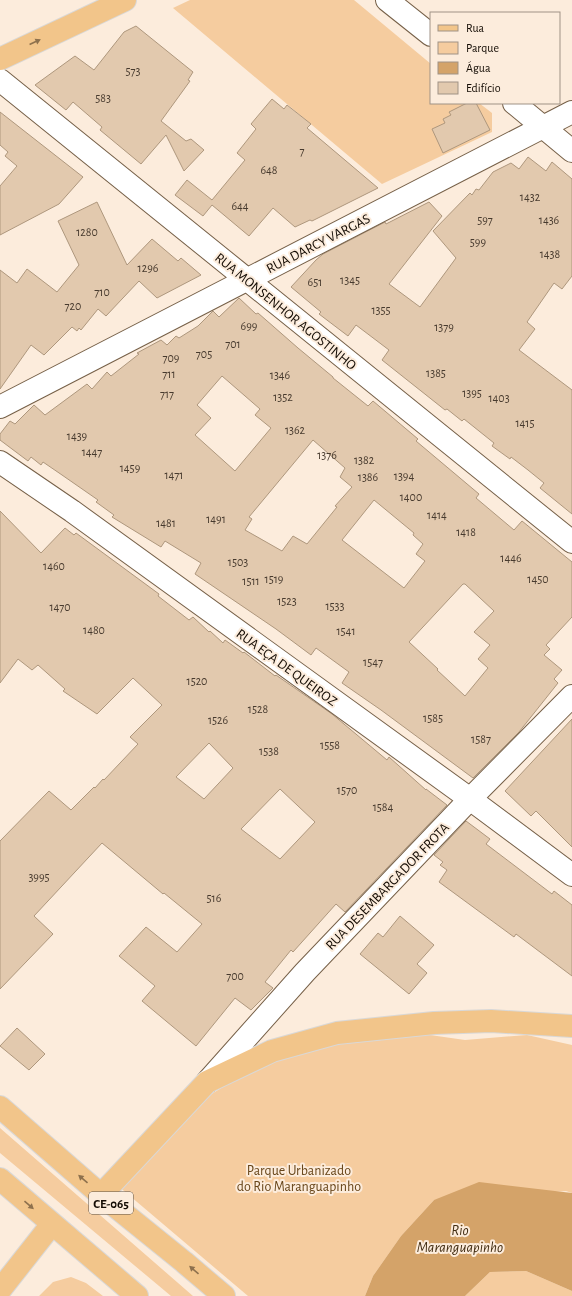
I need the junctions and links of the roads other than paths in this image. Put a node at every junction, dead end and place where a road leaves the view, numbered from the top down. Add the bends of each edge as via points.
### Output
1 (125, 0) edge
2 (387, 0) edge
3 (430, 35) edge
4 (0, 59) edge
5 (0, 80) edge
6 (515, 104) edge
7 (572, 112) edge
8 (543, 127) junction
9 (572, 151) edge
10 (247, 279) junction
11 (0, 407) edge
12 (0, 462) edge
13 (572, 542) edge
14 (572, 696) edge
15 (470, 799) junction
16 (572, 875) edge
17 (572, 1026) edge
18 (207, 1082) junction
19 (0, 1107) edge
20 (0, 1179) edge
21 (101, 1195) junction
22 (52, 1224) junction
23 (0, 1290) edge
24 (137, 1296) edge
25 (224, 1296) edge

4 -> 1 main road
2 - 3 street
5 - 10 street, RUA MONSENHOR AGOSTINHO
6 - 8 street
7 - 8 street, RUA DARCY VARGAS
8 - 9 street
8 - 10 street, RUA DARCY VARGAS
10 - 11 street, RUA DARCY VARGAS
10 - 13 street, RUA MONSENHOR AGOSTINHO
12 - 15 street, RUA EÇA DE QUEIROZ
14 - 15 street, RUA DESEMBARGADOR FROTA
15 - 16 street, RUA EÇA DE QUEIROZ
15 - 18 street, RUA DESEMBARGADOR FROTA via 305,972
17 - 18 main road via 491,1021 434,1023 337,1033 272,1050
18 - 21 main road
21 -> 19 main road, CE-065
20 -> 22 main road
25 -> 21 main road, CE-065
22 - 23 main road
22 - 24 main road

